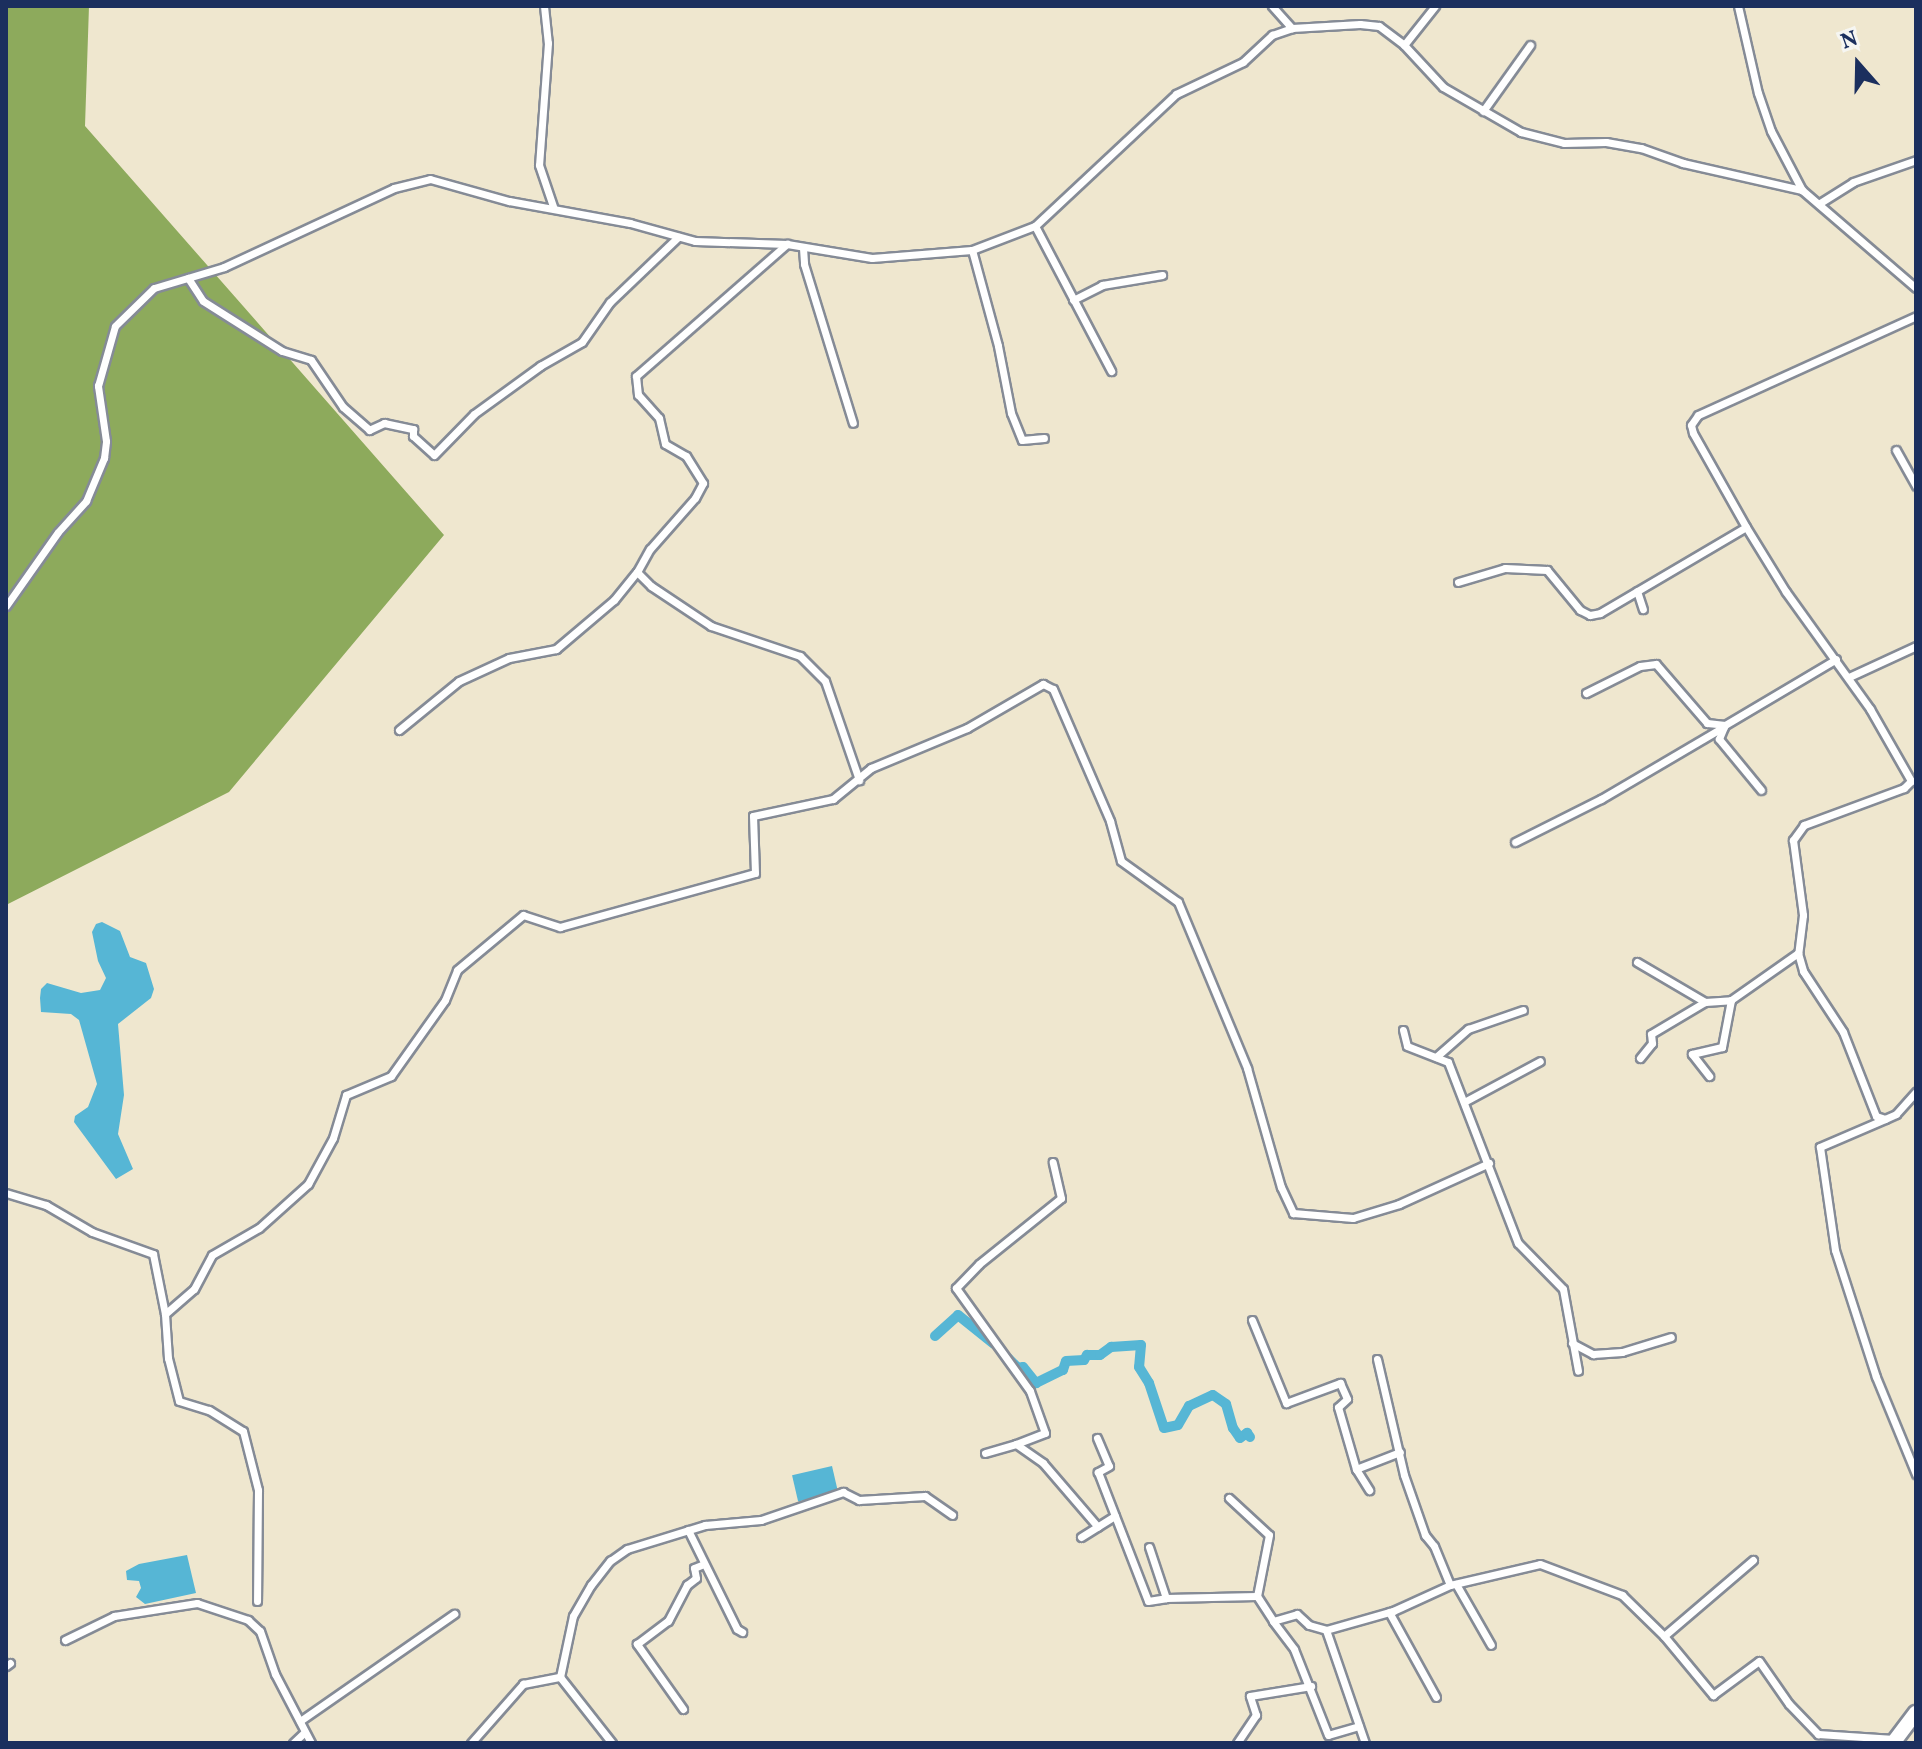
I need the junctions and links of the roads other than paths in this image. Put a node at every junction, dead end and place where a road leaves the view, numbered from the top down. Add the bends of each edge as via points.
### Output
1 (544, 6) edge
2 (1272, 6) edge
3 (1435, 6) edge
4 (1738, 6) edge
5 (1292, 28) junction
6 (1404, 45) junction
7 (1530, 45) dead end
8 (1483, 111) junction
9 (1916, 160) edge
10 (1802, 190) junction
11 (1820, 203) junction
12 (554, 209) junction
13 (1035, 226) junction
14 (678, 237) junction
15 (787, 244) junction
16 (803, 248) junction
17 (972, 250) junction
18 (1162, 275) dead end
19 (188, 278) junction
20 (1916, 288) edge
21 (1073, 300) junction
22 (1916, 316) edge
23 (1111, 371) dead end
24 (853, 423) dead end
25 (1044, 438) dead end
26 (1896, 450) dead end
27 (1916, 486) edge
28 (1746, 527) junction
29 (637, 572) junction
30 (1458, 582) dead end
31 (1637, 591) junction
32 (6, 606) edge
33 (1643, 609) dead end
34 (1916, 646) edge
35 (1836, 659) junction
36 (1849, 677) junction
37 (1586, 693) dead end
38 (1725, 725) junction
39 (399, 730) dead end
40 (859, 780) junction
41 (1761, 790) dead end
42 (1515, 842) dead end
43 (1798, 953) junction
44 (1637, 962) dead end
45 (1731, 1000) junction
46 (1705, 1002) junction
47 (1523, 1010) dead end
48 (1403, 1030) dead end
49 (1436, 1057) junction
50 (1640, 1058) dead end
51 (1540, 1061) dead end
52 (1709, 1076) dead end
53 (1916, 1092) edge
54 (1464, 1102) junction
55 (1885, 1119) junction
56 (1053, 1162) dead end
57 (1489, 1163) junction
58 (6, 1193) edge
59 (165, 1314) junction
60 (1252, 1320) dead end
61 (1671, 1337) dead end
62 (1572, 1343) junction
63 (1377, 1359) dead end
64 (1578, 1371) dead end
65 (1097, 1438) dead end
66 (1016, 1444) junction
67 (1400, 1452) junction
68 (985, 1453) dead end
69 (1356, 1469) junction
70 (1916, 1474) edge
71 (1369, 1490) dead end
72 (1229, 1498) dead end
73 (952, 1515) dead end
74 (1115, 1516) junction
75 (1098, 1527) junction
76 (688, 1530) junction
77 (1081, 1537) dead end
78 (1149, 1547) dead end
79 (1753, 1560) dead end
80 (704, 1564) junction
81 (1453, 1585) junction
82 (1257, 1596) junction
83 (1166, 1598) junction
84 (257, 1601) dead end
85 (1389, 1612) junction
86 (454, 1614) dead end
87 (1273, 1621) junction
88 (1326, 1630) junction
89 (742, 1632) dead end
90 (1664, 1636) junction
91 (65, 1640) dead end
92 (1491, 1645) dead end
93 (560, 1677) junction
94 (1311, 1686) junction
95 (1436, 1697) dead end
96 (683, 1709) dead end
97 (1916, 1713) edge
98 (300, 1721) junction
99 (1359, 1726) junction
100 (305, 1732) junction
101 (1328, 1735) junction
102 (1895, 1742) edge
103 (293, 1743) edge
104 (311, 1743) edge
105 (471, 1743) edge
106 (612, 1743) edge
107 (1237, 1743) edge
108 (1322, 1743) edge
109 (1365, 1743) edge

1 - 12 street via 548,43 539,165
2 - 5 street
3 - 6 street
4 - 10 street via 1766,118
5 - 6 street via 1379,26
5 - 13 street via 1272,35 1243,62 1176,94
6 - 8 street via 1443,87
7 - 8 street
8 - 10 street via 1521,132 1564,143 1641,148
9 - 11 street via 1853,182
10 - 11 street
11 - 20 street
12 - 14 street
12 - 19 street via 430,179 394,188 224,267
13 - 17 street
13 - 21 street
14 - 15 street
14 - 19 street via 610,302 582,342 486,405 434,455 413,436 413,429 384,423 369,430 343,407 311,360 282,351 203,301
15 - 16 street
15 - 29 street via 636,376 638,395 659,418 665,444 686,456 703,483
16 - 17 street via 872,258
16 - 24 street
17 - 25 street via 1011,413 1022,440
18 - 21 street via 1102,285
19 - 32 street via 154,288 115,326 98,386 104,458 86,501
21 - 23 street
22 - 28 street via 1698,415 1691,425 1693,433
26 - 27 street
28 - 31 street
28 - 35 street
29 - 39 street via 614,600 556,649 509,658 459,681
29 - 40 street via 711,626 800,656 825,681
30 - 31 street via 1505,568 1547,570 1590,615
31 - 33 street
34 - 36 street
35 - 36 street
35 - 38 street
36 - 43 street via 1911,781 1797,832 1793,840 1803,915
37 - 38 street via 1640,666 1656,664 1707,723
38 - 41 street via 1719,739
38 - 42 street via 1611,794
40 - 57 street via 871,768 967,728 1043,684 1053,689 1110,821 1121,861 1178,902 1247,1068 1293,1213 1353,1218 1399,1204
40 - 59 street via 833,799 753,816 755,873 560,927 523,915 457,970 445,1000 391,1076 346,1095 333,1138 308,1184 259,1228 212,1255 194,1289
43 - 45 street
43 - 55 street via 1803,971 1843,1032 1876,1116
44 - 46 street
45 - 46 street
45 - 52 street via 1722,1047 1692,1054
46 - 50 street via 1651,1034 1652,1043
47 - 49 street via 1468,1029
48 - 49 street via 1407,1046
49 - 54 street via 1448,1062
51 - 54 street
53 - 55 street
54 - 57 street
55 - 70 street via 1820,1147 1835,1250 1876,1377
56 - 66 street via 1061,1198 956,1288 1030,1391 1045,1433
57 - 62 street via 1518,1243 1563,1289
58 - 59 street via 46,1205 92,1232 153,1254
59 - 84 street via 168,1358 179,1401 209,1410 243,1431 258,1490
60 - 69 street via 1286,1403 1340,1383 1347,1399 1338,1407
61 - 62 street via 1622,1352 1593,1354
62 - 64 street
63 - 67 street
65 - 74 street via 1109,1466 1098,1472
66 - 68 street
66 - 75 street via 1043,1463
67 - 69 street
67 - 81 street via 1425,1535
69 - 71 street
72 - 82 street via 1269,1535
73 - 76 street via 925,1496 859,1500 843,1492 761,1520
74 - 75 street
74 - 83 street via 1148,1601
75 - 77 street
76 - 80 street
76 - 93 street via 627,1549 610,1561 568,1628
78 - 83 street
79 - 90 street
80 - 89 street
80 - 96 street via 694,1568 696,1578 668,1621 637,1644
81 - 85 street
81 - 90 street via 1540,1564 1622,1595
81 - 92 street
82 - 83 street
82 - 87 street
85 - 88 street
85 - 95 street
86 - 98 street
87 - 88 street via 1297,1614
87 - 94 street
88 - 99 street
90 - 102 street via 1713,1695 1759,1661 1818,1734
91 - 98 street via 114,1616 204,1604 255,1624
93 - 105 street via 523,1684
93 - 106 street
94 - 101 street
94 - 107 street via 1250,1696 1256,1715
97 - 102 highway
98 - 100 street
99 - 101 street
99 - 109 street
100 - 103 street
100 - 104 street
101 - 108 street

